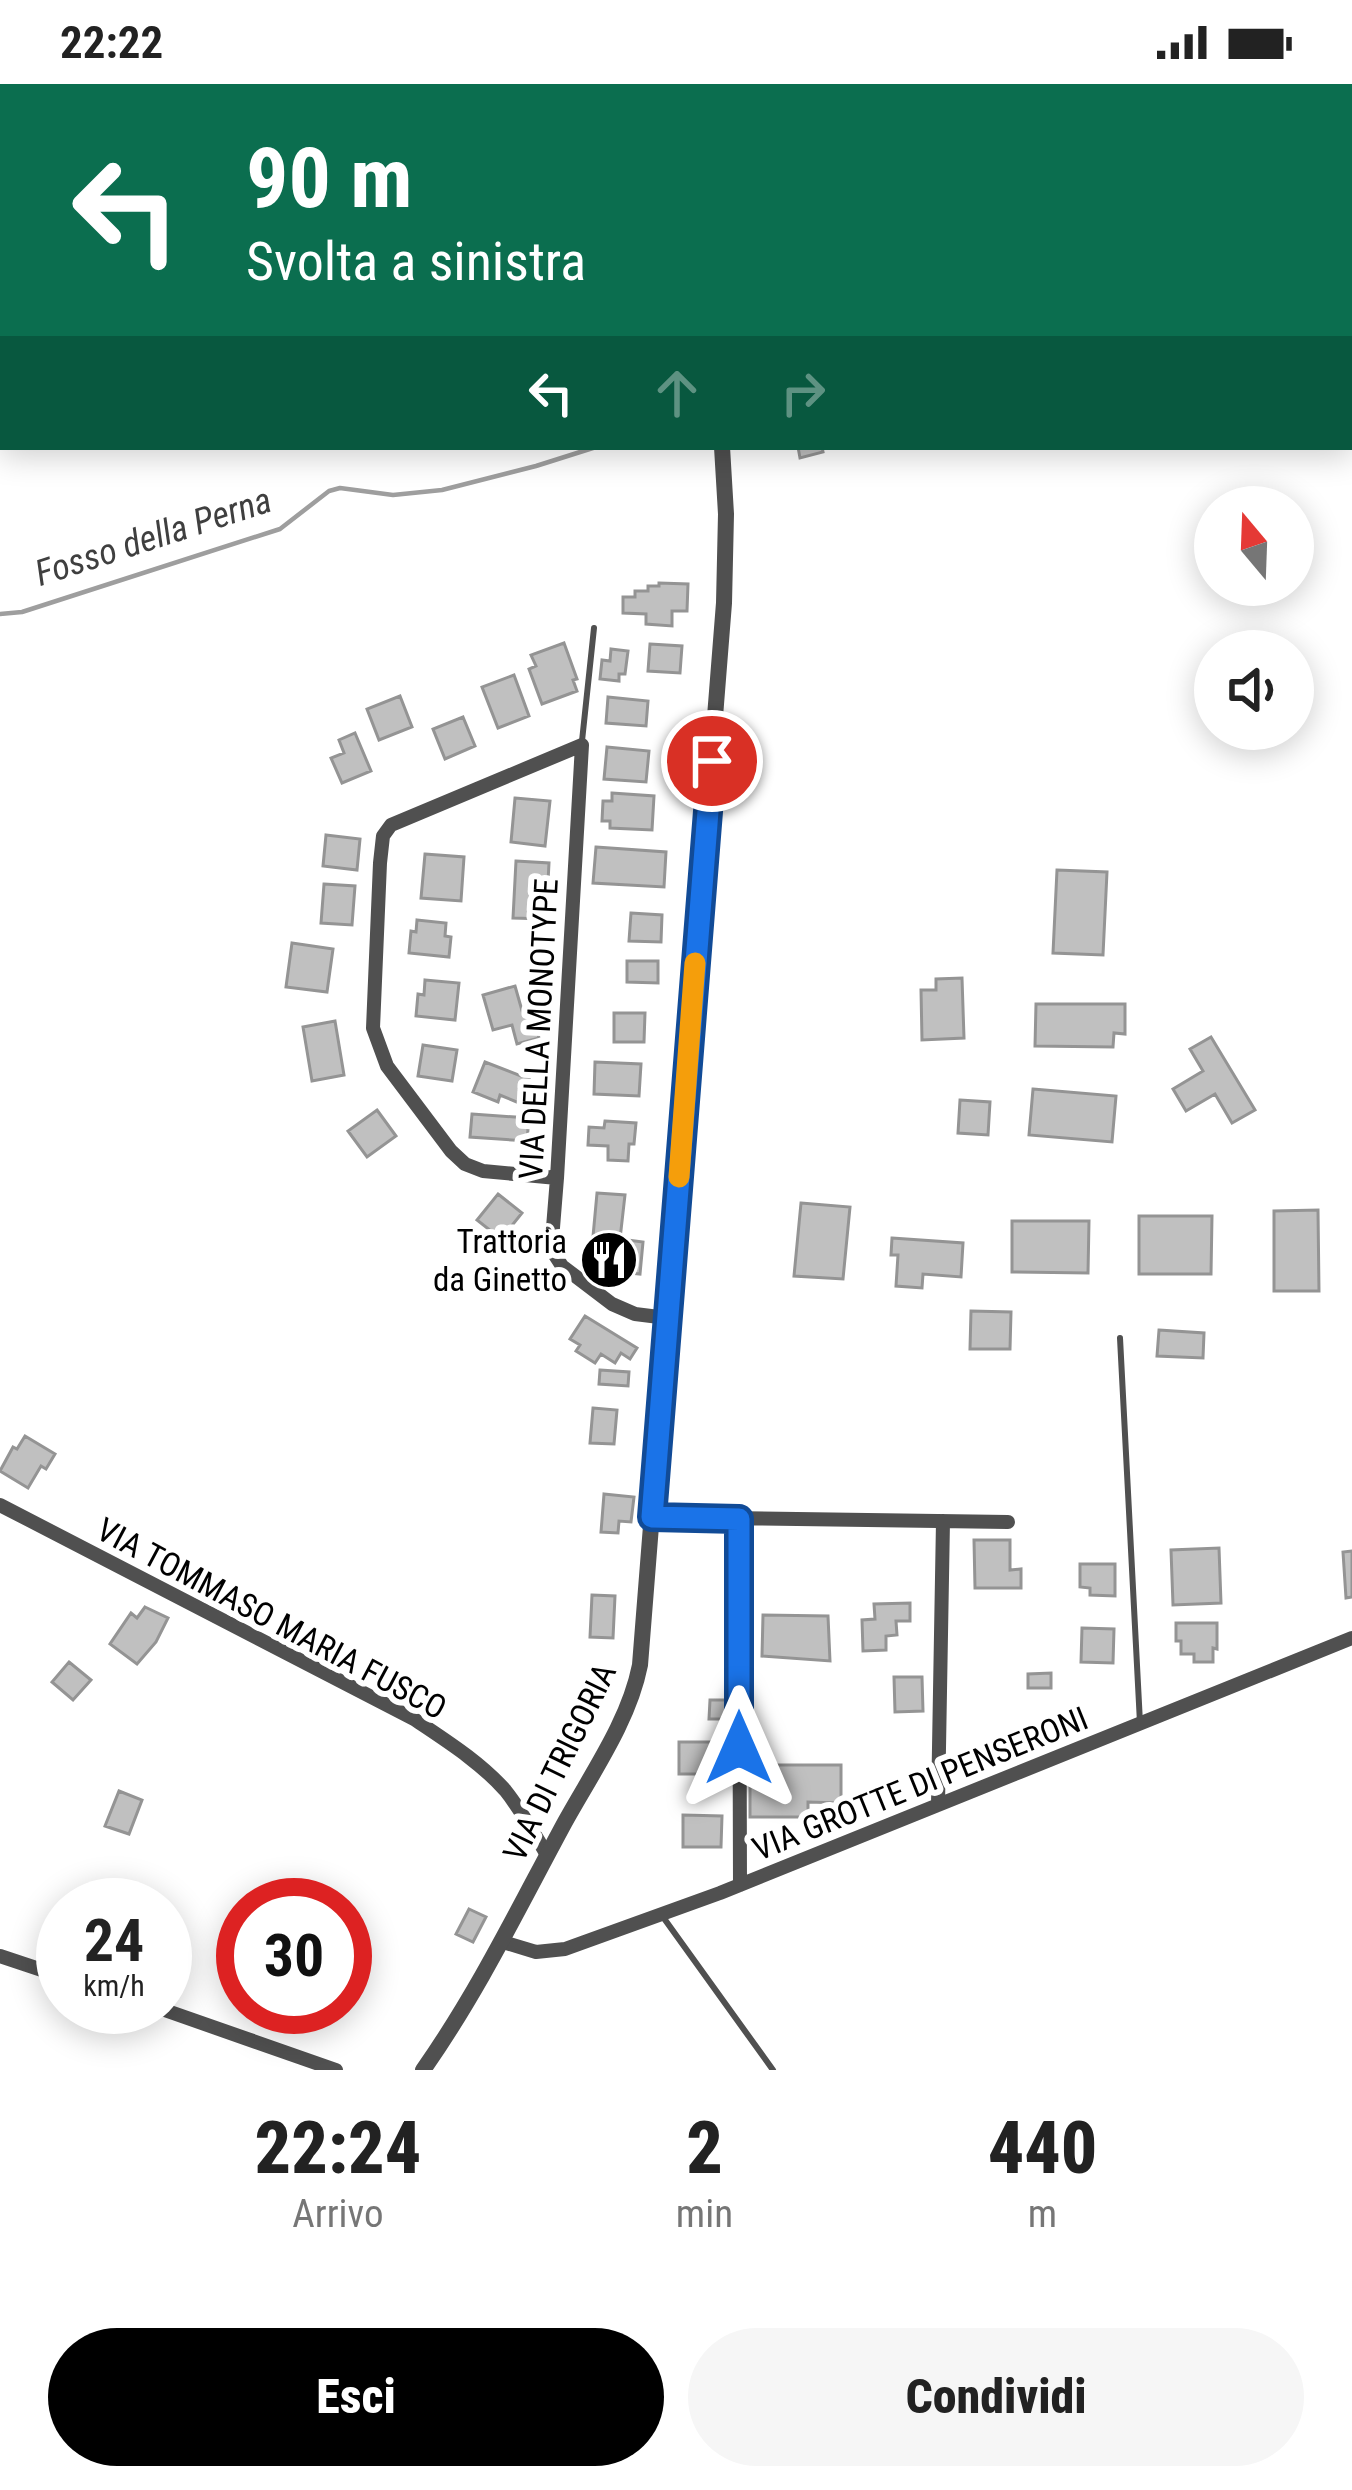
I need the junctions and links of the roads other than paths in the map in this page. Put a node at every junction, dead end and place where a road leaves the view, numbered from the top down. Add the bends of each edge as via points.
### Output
1 (723, 450) edge
2 (594, 628) dead end
3 (582, 745) junction
4 (556, 1178) junction
5 (667, 1318) junction
6 (1120, 1338) dead end
7 (0, 1505) edge
8 (652, 1517) junction
9 (739, 1519) junction
10 (943, 1521) junction
11 (1008, 1522) dead end
12 (1352, 1637) edge
13 (1140, 1723) junction
14 (938, 1805) junction
15 (548, 1855) junction
16 (740, 1885) junction
17 (661, 1915) junction
18 (503, 1942) junction
19 (0, 1956) edge
20 (36, 1968) edge
21 (192, 2020) edge
22 (336, 2070) edge
23 (423, 2070) edge
24 (773, 2070) edge

1 - 5 street, VIA DI TRIGORIA via 724,603
2 - 3 lane
3 - 4 street, VIA DELLA MONOTYPE
3 - 4 street via 391,825 380,862 373,1028 387,1066 466,1164
4 - 5 street, VIA DELLA MONOTYPE via 552,1244 562,1266 623,1310
5 - 8 street, VIA DI TRIGORIA
6 - 13 lane
7 - 15 street, VIA TOMMASO MARIA FUSCO via 414,1718 495,1780
8 - 9 street
8 - 15 street, VIA DI TRIGORIA via 635,1687
9 - 10 street
9 - 16 street
10 - 11 street
10 - 14 street
12 - 13 street, VIA GROTTE DI PENSERONI
13 - 14 street, VIA GROTTE DI PENSERONI
14 - 16 street, VIA GROTTE DI PENSERONI
15 - 18 street, VIA DI TRIGORIA
16 - 17 street, VIA GROTTE DI PENSERONI
17 - 18 street, VIA GROTTE DI PENSERONI via 552,1952
17 - 24 lane
18 - 23 street, VIA DI TRIGORIA
19 - 20 street
21 - 22 street

